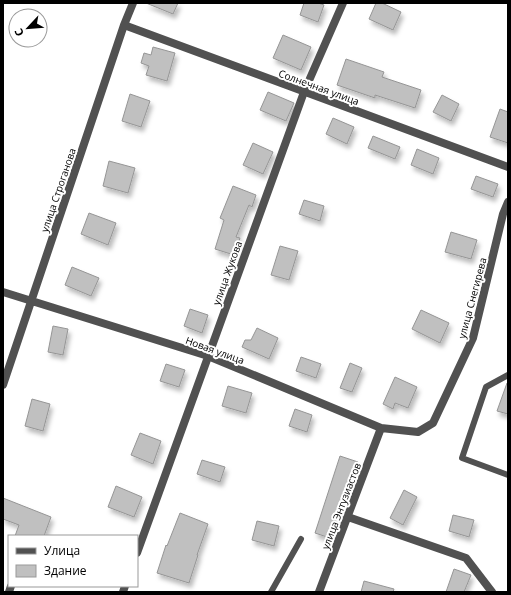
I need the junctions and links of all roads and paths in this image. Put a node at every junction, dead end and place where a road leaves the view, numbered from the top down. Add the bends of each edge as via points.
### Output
1 (133, 3) edge
2 (343, 3) edge
3 (124, 25) junction
4 (304, 92) junction
5 (508, 167) edge
6 (508, 202) edge
7 (3, 292) edge
8 (32, 300) junction
9 (208, 356) junction
10 (508, 376) edge
11 (3, 385) edge
12 (381, 428) junction
13 (418, 432) joint
14 (508, 475) edge
15 (348, 517) junction
16 (301, 539) dead end
17 (138, 550) edge
18 (271, 592) edge
19 (319, 592) edge
20 (492, 592) edge

1 - 3 street, улица Строганова
2 - 4 street, улица Жукова
3 - 4 street, Солнечная улица
3 - 8 street, улица Строганова
4 - 5 street, Солнечная улица
4 - 9 street, улица Жукова
6 - 13 street, улица Снегирева via 473,338 433,423
7 - 8 street, Новая улица
8 - 9 street, Новая улица
8 - 11 street, улица Строганова
9 - 12 street, Новая улица
9 - 17 street, улица Жукова
10 - 14 lane via 486,387 462,458
12 - 13 street, Новая улица
12 - 15 street, улица Энтузиастов
15 - 19 street, улица Энтузиастов
15 - 20 street via 466,558
16 - 18 lane

